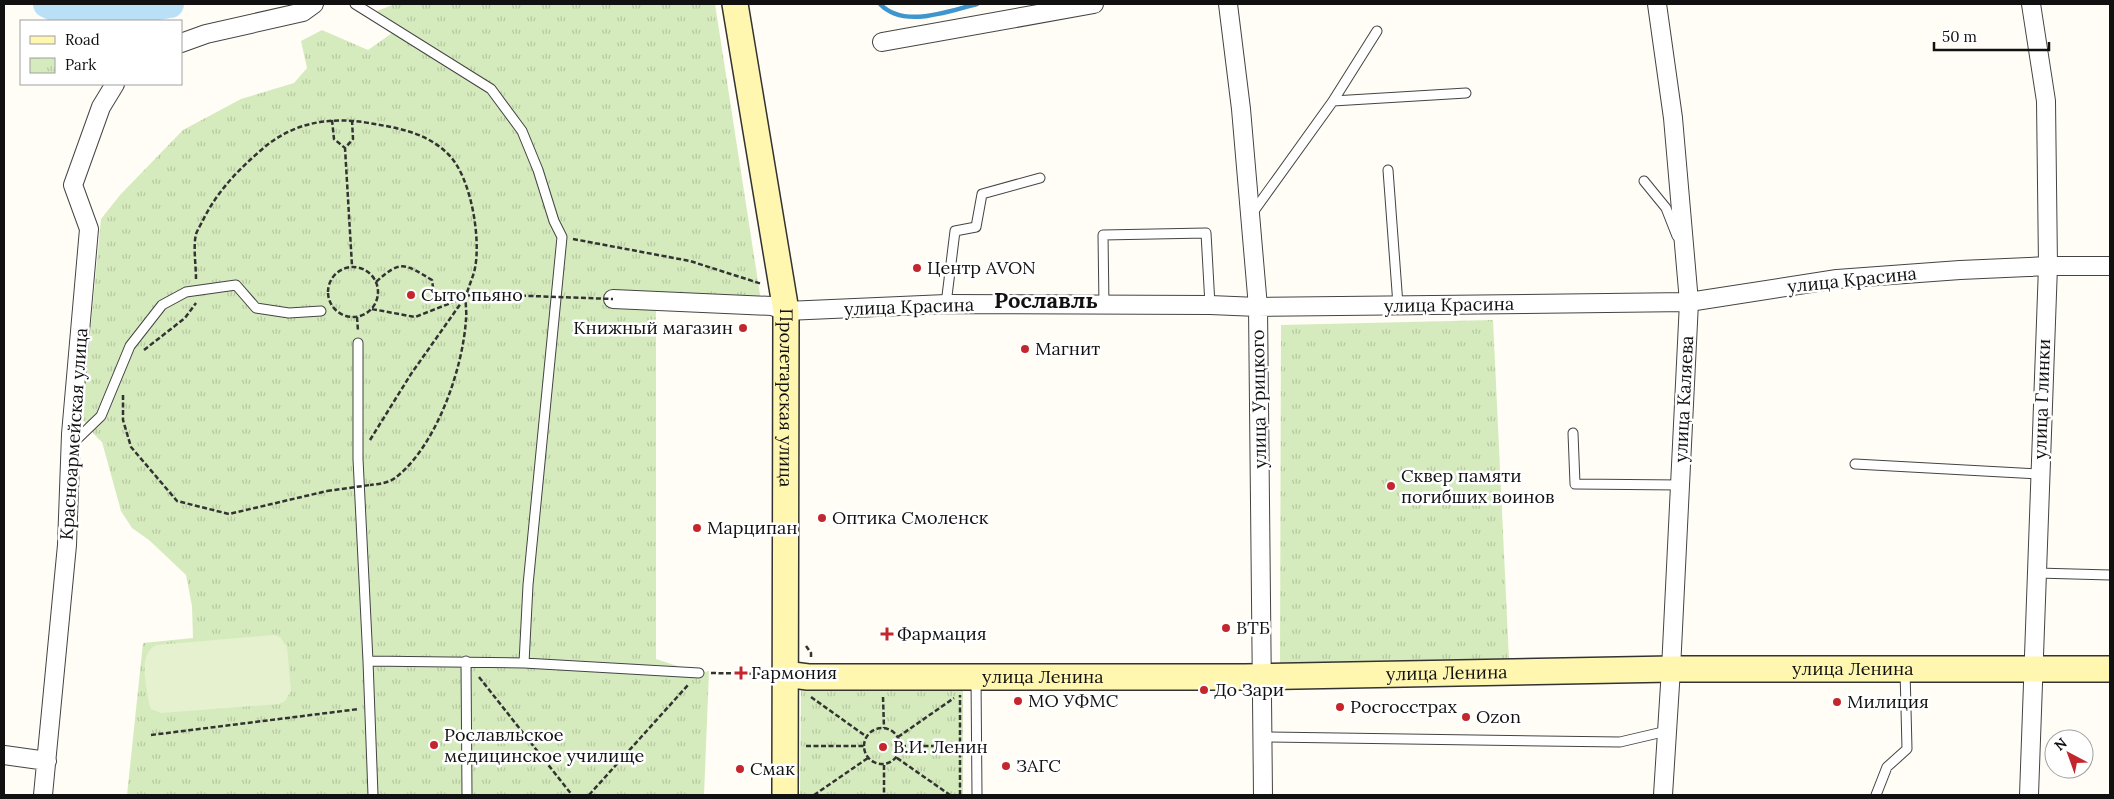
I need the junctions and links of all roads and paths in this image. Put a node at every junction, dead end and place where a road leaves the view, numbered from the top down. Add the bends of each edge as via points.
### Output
1 (314, 4) edge
2 (355, 4) edge
3 (735, 4) edge
4 (1094, 4) edge
5 (1228, 4) edge
6 (1657, 4) edge
7 (2031, 4) edge
8 (1377, 31) dead end
9 (882, 42) dead end
10 (182, 43) edge
11 (115, 85) edge
12 (1466, 93) dead end
13 (1333, 101) junction
14 (332, 120) dead end
15 (352, 120) dead end
16 (345, 148) junction
17 (1388, 170) dead end
18 (1040, 178) dead end
19 (1644, 181) dead end
20 (1251, 215) junction
21 (562, 237) junction
22 (1685, 254) junction
23 (352, 266) junction
24 (2048, 266) junction
25 (2110, 266) edge
26 (376, 282) junction
27 (768, 286) dead end
28 (466, 296) junction
29 (613, 298) joint
30 (1689, 302) junction
31 (946, 304) junction
32 (1104, 305) junction
33 (1210, 305) junction
34 (1398, 305) junction
35 (1258, 307) junction
36 (372, 309) junction
37 (321, 311) dead end
38 (786, 311) junction
39 (358, 343) dead end
40 (1573, 433) dead end
41 (71, 445) junction
42 (358, 459) junction
43 (1855, 464) dead end
44 (2039, 474) junction
45 (370, 485) dead end
46 (1680, 485) junction
47 (327, 491) dead end
48 (2036, 573) junction
49 (2110, 575) edge
50 (368, 661) junction
51 (466, 661) junction
52 (524, 663) junction
53 (2034, 668) junction
54 (1671, 669) junction
55 (2110, 669) edge
56 (1905, 670) junction
57 (699, 673) junction
58 (785, 674) junction
59 (1262, 677) junction
60 (968, 686) junction
61 (815, 694) dead end
62 (883, 694) dead end
63 (951, 694) dead end
64 (370, 707) junction
65 (884, 728) junction
66 (1667, 731) junction
67 (151, 735) dead end
68 (867, 737) junction
69 (898, 737) junction
70 (1262, 737) junction
71 (805, 746) dead end
72 (864, 746) junction
73 (901, 746) junction
74 (960, 746) junction
75 (4, 754) edge
76 (868, 758) junction
77 (897, 758) junction
78 (47, 761) junction
79 (884, 765) junction
80 (43, 795) edge
81 (373, 795) edge
82 (467, 795) edge
83 (572, 795) edge
84 (589, 795) edge
85 (785, 795) edge
86 (814, 795) edge
87 (884, 795) edge
88 (950, 795) edge
89 (960, 795) edge
90 (977, 795) edge
91 (1263, 795) edge
92 (1663, 795) edge
93 (1876, 795) edge
94 (2029, 795) edge

1 - 10 street via 303,12
2 - 21 lane via 491,89 522,131
3 - 38 main road, Пролетарская улица
4 - 9 street
5 - 20 street, улица Урицкого
6 - 22 street, улица Каляева via 1673,118
7 - 24 street, улица Глинки via 2046,102
8 - 13 lane
11 - 41 street, Красноармейская улица via 101,107 73,185 89,229
12 - 13 lane
13 - 20 lane
14 - 16 path via 334,139
15 - 16 path via 352,139
16 - 23 path
17 - 34 lane
18 - 31 lane via 982,194 976,227 955,231
19 - 22 lane via 1666,208
20 - 35 street, улица Урицкого
21 - 27 path via 690,261
21 - 52 lane via 528,585
22 - 30 street, улица Каляева
23 - 26 path via 368,272
23 - 36 path via 331,278 329,303 349,318 357,318
24 - 25 street, улица Красина
24 - 30 street, улица Красина via 1837,278
24 - 44 street, улица Глинки
26 - 28 path via 392,268 409,266 432,280 434,295 444,300
26 - 36 path via 378,294
28 - 29 path, bridge
28 - 36 path via 415,318
28 - 42 path via 411,374
29 - 38 street, улица Красина via 772,306
30 - 34 street, улица Красина
30 - 46 street, улица Каляева
31 - 32 street, улица Красина
31 - 38 street, улица Красина
32 - 33 street, улица Красина
32 - 33 lane via 1103,235 1206,233
33 - 35 street, улица Красина
34 - 35 street, улица Красина
35 - 59 street, улица Урицкого
37 - 41 lane via 288,313 256,308 236,285 186,292 162,305 130,346 101,416
38 - 58 main road, Пролетарская улица
39 - 42 lane
40 - 46 lane via 1575,484
41 - 78 street, Красноармейская улица via 67,545
42 - 50 lane
43 - 44 lane
44 - 48 street, улица Глинки
45 - 47 path, bridge
46 - 54 street, улица Каляева
48 - 49 lane
48 - 53 street, улица Глинки
50 - 51 lane
50 - 64 lane
51 - 52 lane
51 - 82 lane
51 - 83 path
52 - 57 lane
53 - 55 main road, улица Ленина
53 - 56 main road, улица Ленина
53 - 94 street, улица Глинки
54 - 56 main road, улица Ленина
54 - 59 main road, улица Ленина
54 - 66 street, улица Каляева
56 - 93 lane via 1907,749 1888,767
57 - 58 path
57 - 84 path
58 - 60 main road, улица Ленина
58 - 85 main road, Пролетарская улица
59 - 60 main road, улица Ленина
59 - 70 street, улица Урицкого
60 - 63 path
60 - 69 path
60 - 74 path
60 - 90 lane
61 - 68 path via 805,694
62 - 65 path
64 - 67 path
64 - 81 lane
65 - 68 path via 874,730
65 - 69 path
66 - 70 lane via 1620,742
66 - 92 street, улица Каляева
68 - 72 path
69 - 73 path
70 - 91 street, улица Урицкого
71 - 72 path
72 - 76 path
73 - 74 path
73 - 77 path
74 - 89 path
75 - 78 street
76 - 79 path
76 - 86 path
77 - 79 path
77 - 88 path
78 - 80 street, Красноармейская улица
79 - 87 path

